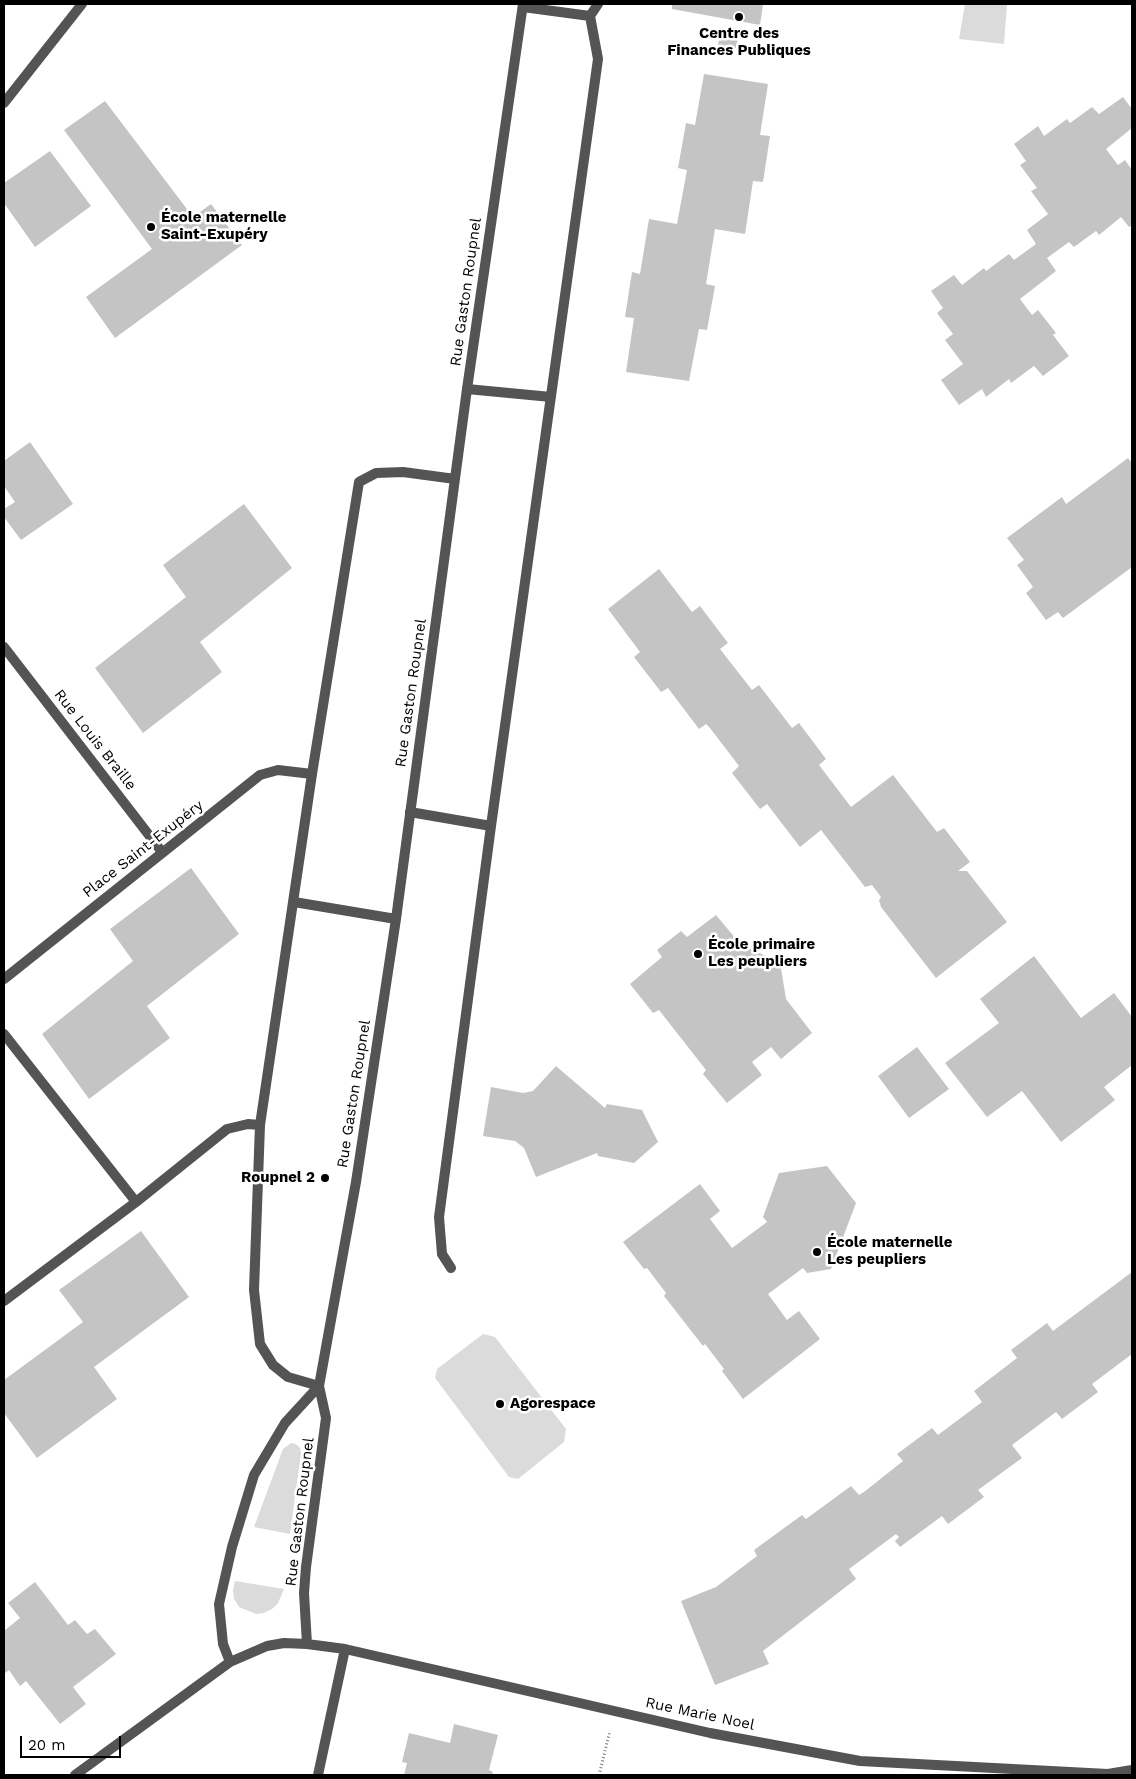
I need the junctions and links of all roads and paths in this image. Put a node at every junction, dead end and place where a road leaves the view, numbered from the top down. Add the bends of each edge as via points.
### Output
1 (82, 4) edge
2 (598, 4) edge
3 (523, 6) edge
4 (590, 16) junction
5 (4, 103) edge
6 (467, 389) junction
7 (551, 397) junction
8 (455, 479) junction
9 (4, 646) edge
10 (312, 774) junction
11 (410, 812) junction
12 (491, 826) junction
13 (162, 852) junction
14 (294, 902) junction
15 (396, 920) junction
16 (4, 979) edge
17 (4, 1034) edge
18 (260, 1125) junction
19 (136, 1202) junction
20 (451, 1268) dead end
21 (4, 1301) edge
22 (319, 1386) junction
23 (308, 1644) junction
24 (345, 1649) junction
25 (230, 1662) junction
26 (614, 1711) junction
27 (1132, 1770) edge
28 (1108, 1774) edge
29 (75, 1775) edge
30 (318, 1775) edge
31 (599, 1775) edge

1 - 5 street
2 - 4 street
3 - 4 street
3 - 6 street, Rue Gaston Roupnel
4 - 7 street via 598,59
6 - 7 street
6 - 8 street, Rue Gaston Roupnel
7 - 12 street
8 - 10 street via 403,472 376,473 359,482
8 - 11 street, Rue Gaston Roupnel
9 - 13 street, Rue Louis Braille
10 - 13 street, Place Saint-Exupéry via 278,770 260,775
10 - 14 street
11 - 12 street
11 - 15 street, Rue Gaston Roupnel
12 - 20 street via 439,1217 442,1254
13 - 16 street, Place Saint-Exupéry
14 - 15 street
14 - 18 street
15 - 22 street, Rue Gaston Roupnel via 356,1182
17 - 19 street
18 - 19 street via 227,1129
18 - 22 street via 254,1290 260,1344 273,1365 288,1377
19 - 21 street
22 - 23 street, Rue Gaston Roupnel via 326,1418 306,1567 304,1593
22 - 25 street, Rue Gaston Roupnel via 285,1423 254,1475 232,1546 219,1604 223,1644
23 - 24 street, Rue Marie Noel
23 - 25 street, Rue Marie Noel via 267,1646
24 - 26 street, Rue Marie Noel
24 - 30 street
25 - 29 street
26 - 28 street, Rue Marie Noel via 860,1761
26 - 31 path
27 - 28 street, Rue Marie Noel

